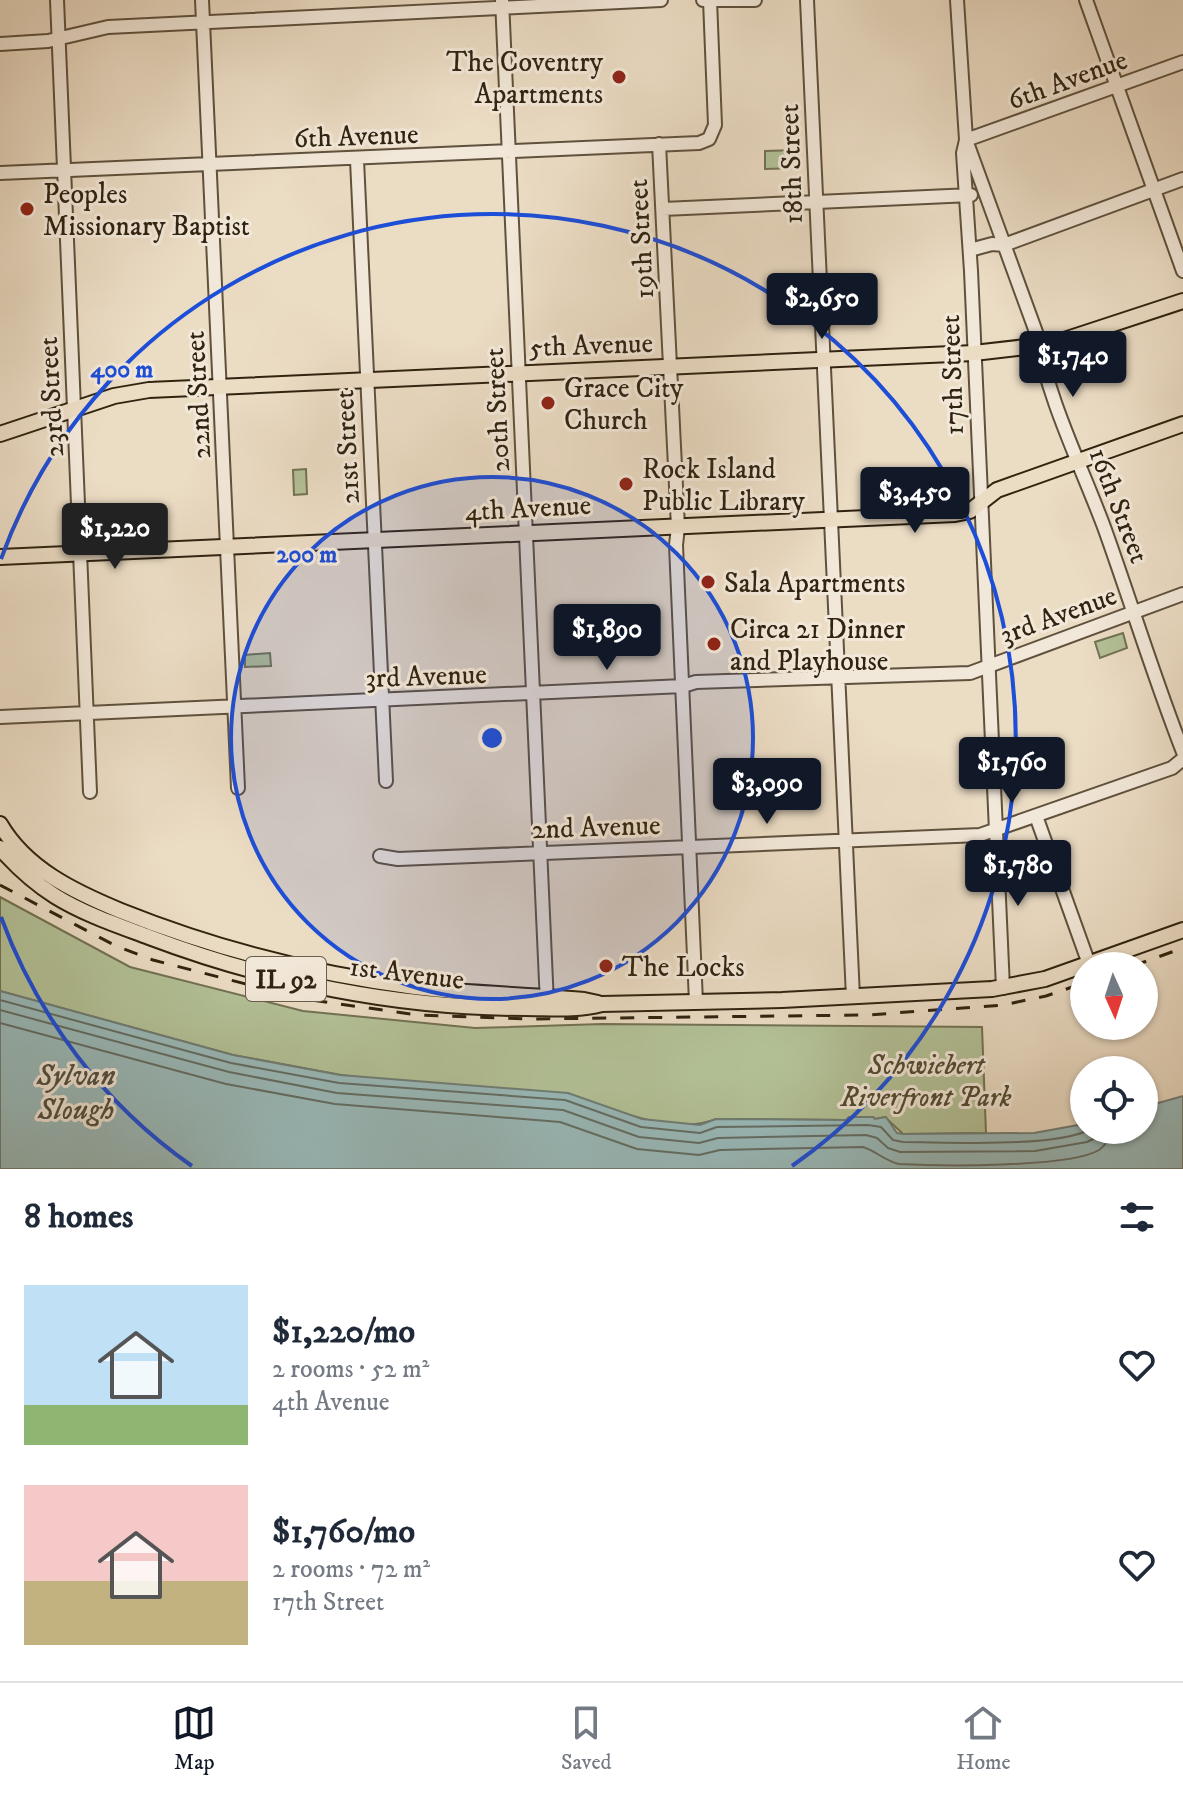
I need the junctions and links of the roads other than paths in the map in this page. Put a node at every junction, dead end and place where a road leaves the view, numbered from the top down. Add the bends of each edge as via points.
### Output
1 (57, 0) edge
2 (202, 0) edge
3 (350, 0) edge
4 (661, 0) edge
5 (702, 0) edge
6 (710, 0) edge
7 (755, 0) edge
8 (807, 0) edge
9 (957, 0) edge
10 (1086, 0) edge
11 (502, 5) edge
12 (351, 15) junction
13 (203, 22) junction
14 (59, 38) junction
15 (0, 44) edge
16 (1183, 62) edge
17 (1118, 87) junction
18 (966, 140) junction
19 (659, 144) junction
20 (508, 152) junction
21 (357, 160) junction
22 (209, 165) junction
23 (64, 171) junction
24 (0, 173) edge
25 (1183, 179) edge
26 (1154, 190) junction
27 (986, 192) junction
28 (966, 197) junction
29 (815, 203) junction
30 (663, 209) junction
31 (1004, 245) junction
32 (970, 250) junction
33 (1183, 271) edge
34 (1183, 301) edge
35 (1038, 348) junction
36 (974, 353) junction
37 (823, 360) junction
38 (671, 366) junction
39 (518, 373) junction
40 (367, 381) junction
41 (221, 386) junction
42 (75, 410) junction
43 (1183, 424) edge
44 (0, 434) edge
45 (1079, 461) junction
46 (981, 502) junction
47 (831, 520) junction
48 (678, 527) junction
49 (526, 533) junction
50 (375, 540) junction
51 (228, 547) junction
52 (81, 554) junction
53 (0, 557) edge
54 (1183, 594) edge
55 (1134, 612) junction
56 (989, 666) junction
57 (839, 678) junction
58 (683, 686) junction
59 (534, 694) junction
60 (382, 700) junction
61 (236, 707) junction
62 (87, 714) junction
63 (0, 717) edge
64 (1183, 752) edge
65 (1183, 759) edge
66 (386, 781) dead end
67 (238, 788) dead end
68 (90, 792) dead end
69 (1036, 816) junction
70 (1, 829) edge
71 (997, 830) junction
72 (844, 841) junction
73 (690, 846) junction
74 (0, 848) edge
75 (540, 852) junction
76 (380, 856) dead end
77 (1183, 930) edge
78 (1085, 952) edge
79 (1122, 952) edge
80 (1070, 970) edge
81 (1003, 988) junction
82 (853, 997) junction
83 (696, 1002) junction
84 (547, 1003) junction

1 - 14 street, 23rd Street
2 - 13 street, 22nd Street
3 - 12 street
4 - 11 street
5 - 6 street
6 - 7 street
6 - 19 street, 6th Avenue via 712,135 699,143
8 - 29 street, 18th Street
9 - 18 street, 17th Street
10 - 17 street
11 - 12 street
11 - 20 street, 20th Street
12 - 13 street
13 - 14 street via 108,27
13 - 22 street, 22nd Street
14 - 15 street
14 - 23 street, 23rd Street
16 - 17 street, 6th Avenue
17 - 18 street, 6th Avenue
17 - 26 street
18 - 27 street, 16th Street
18 - 28 street, 17th Street
19 - 20 street, 6th Avenue
19 - 30 street, 19th Street
20 - 21 street, 6th Avenue
20 - 39 street, 20th Street
21 - 22 street, 6th Avenue
21 - 40 street, 21st Street
22 - 23 street, 6th Avenue
22 - 41 street, 22nd Street
23 - 24 street, 6th Avenue
23 - 42 street, 23rd Street
25 - 26 street
26 - 31 street
26 - 33 street
27 - 28 street
27 - 31 street, 16th Street
28 - 29 street
28 - 32 street, 17th Street
29 - 30 street
29 - 37 street, 18th Street
30 - 38 street, 19th Street
31 - 32 street
31 - 35 street, 16th Street
32 - 36 street, 17th Street
34 - 35 main road, 5th Avenue
35 - 36 main road, 5th Avenue
35 - 45 street, 16th Street
36 - 37 main road, 5th Avenue
36 - 46 street, 17th Street
37 - 38 main road, 5th Avenue
37 - 47 street, 18th Street
38 - 39 main road, 5th Avenue
38 - 48 street, 19th Street
39 - 40 main road, 5th Avenue
39 - 49 street, 20th Street
40 - 41 main road, 5th Avenue
40 - 50 street, 21st Street
41 - 42 main road, 5th Avenue via 129,393
41 - 51 street, 22nd Street
42 - 44 main road, 5th Avenue
42 - 52 street, 23rd Street
43 - 45 main road, 4th Avenue
45 - 46 main road, 4th Avenue via 997,490
45 - 55 street, 16th Street
46 - 47 main road, 4th Avenue via 955,514
46 - 56 street, 17th Street
47 - 48 main road, 4th Avenue
47 - 57 street, 18th Street
48 - 49 main road, 4th Avenue
48 - 58 street, 19th Street
49 - 50 main road, 4th Avenue
49 - 59 street, 20th Street
50 - 51 main road, 4th Avenue
50 - 60 street, 21st Street
51 - 52 main road, 4th Avenue
51 - 61 street, 22nd Street
52 - 53 main road, 4th Avenue
52 - 62 street, 23rd Street
54 - 55 street, 3rd Avenue
55 - 56 street, 3rd Avenue
55 - 64 street, 16th Street
56 - 57 street, 3rd Avenue via 970,673
56 - 71 street, 17th Street
57 - 58 street, 3rd Avenue
57 - 72 street, 18th Street
58 - 59 street, 3rd Avenue
58 - 73 street, 19th Street
59 - 60 street, 3rd Avenue
59 - 75 street, 20th Street
60 - 61 street, 3rd Avenue
60 - 66 street, 21st Street
61 - 62 street, 3rd Avenue
61 - 67 street, 22nd Street
62 - 63 street, 3rd Avenue
62 - 68 street, 23rd Street
65 - 69 street, 2nd Avenue via 1172,768
69 - 71 street, 2nd Avenue
69 - 78 street
70 - 84 main road, 1st Avenue / IL 92 via 28,858 66,885 211,944 350,978
71 - 72 street, 2nd Avenue
71 - 81 street, 17th Street
72 - 73 street, 2nd Avenue
72 - 82 street, 18th Street
73 - 75 street, 2nd Avenue
73 - 83 street, 19th Street
74 - 84 main road, 1st Avenue / IL 92 via 28,876 67,902 216,960 383,997 463,1006
75 - 76 street, 2nd Avenue
75 - 84 street, 20th Street
77 - 79 main road, 1st Avenue / IL 92
80 - 81 main road, 1st Avenue / IL 92
81 - 82 main road, 1st Avenue / IL 92
82 - 83 main road, 1st Avenue / IL 92
83 - 84 main road, 1st Avenue / IL 92 via 602,1004 580,1010

